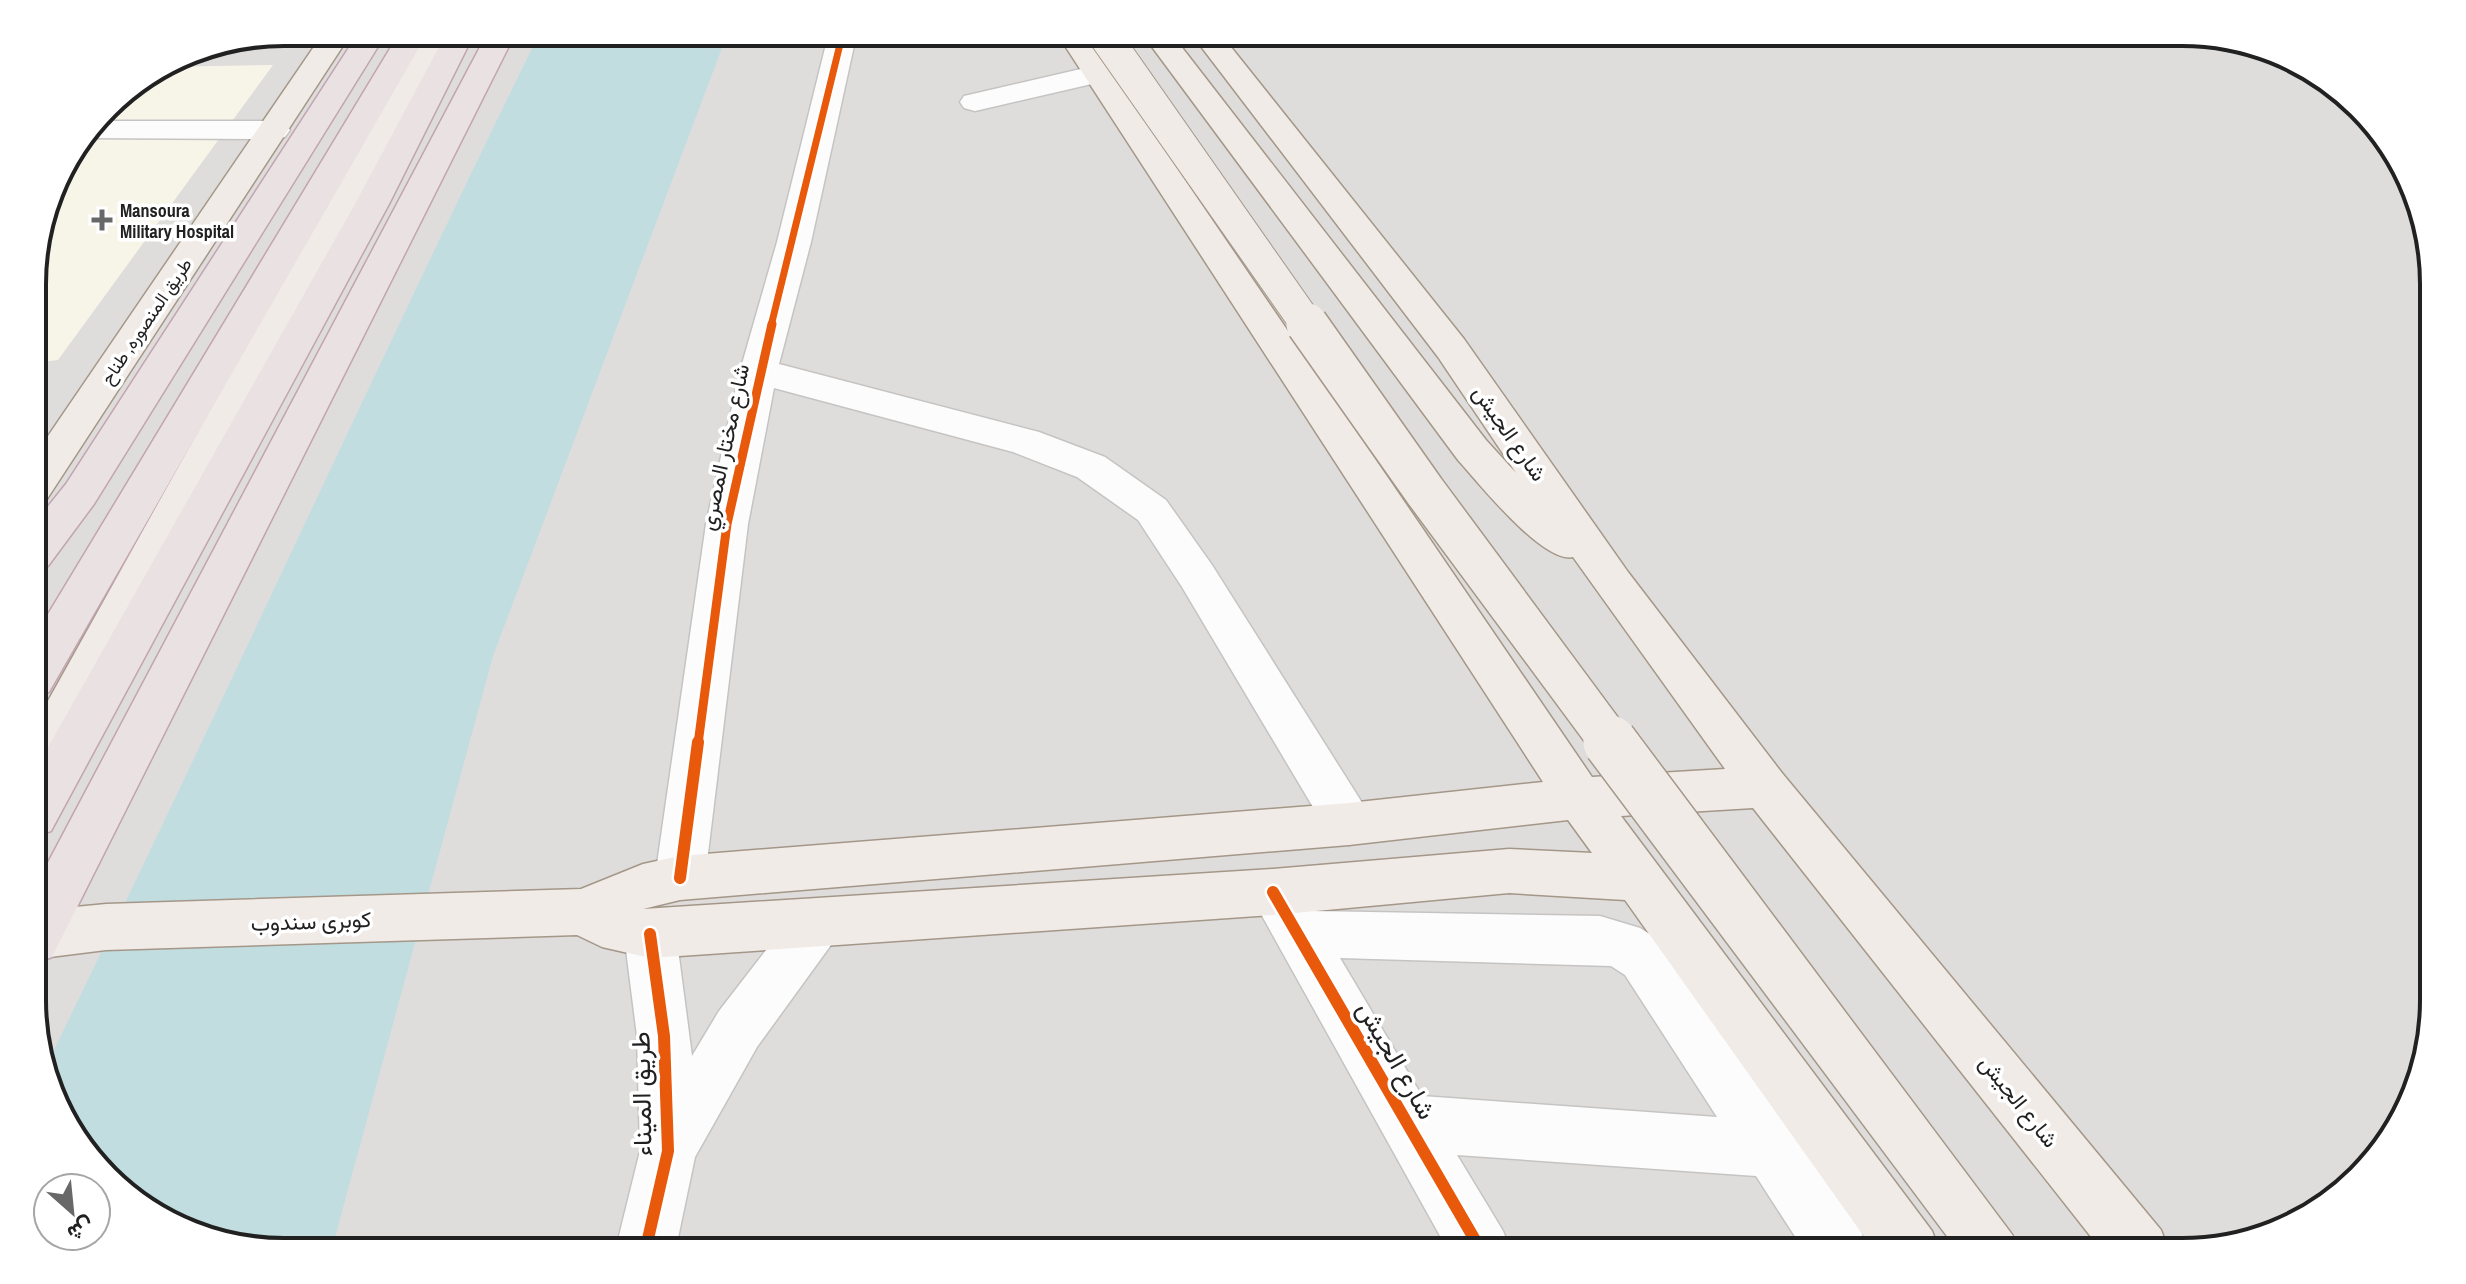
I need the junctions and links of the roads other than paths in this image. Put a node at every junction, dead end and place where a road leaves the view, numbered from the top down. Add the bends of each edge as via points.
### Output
1 (328, 47) edge
2 (364, 47) edge
3 (405, 47) edge
4 (427, 47) edge
5 (453, 47) edge
6 (495, 47) edge
7 (840, 47) edge
8 (1166, 47) edge
9 (1215, 47) edge
10 (1100, 53) edge
11 (975, 102) dead end
12 (102, 130) edge
13 (274, 130) junction
14 (759, 371) junction
15 (47, 469) edge
16 (47, 537) edge
17 (1613, 583) junction
18 (46, 656) edge
19 (46, 746) edge
20 (1765, 787) junction
21 (46, 794) edge
22 (1580, 798) junction
23 (1361, 823) junction
24 (680, 878) junction
25 (1637, 878) junction
26 (1391, 879) junction
27 (586, 912) junction
28 (1285, 913) junction
29 (46, 914) edge
30 (818, 922) junction
31 (46, 934) edge
32 (650, 934) junction
33 (1408, 1123) junction
34 (1772, 1149) junction
35 (668, 1151) junction
36 (1474, 1237) edge
37 (1830, 1237) edge
38 (1900, 1237) edge
39 (1981, 1237) edge
40 (2129, 1237) edge
41 (648, 1238) edge

1 - 13 main road, طريق المنصوره, طناح
2 - 16 highway via 80,494
3 - 18 highway
4 - 19 main road
5 - 21 highway
6 - 29 highway
7 - 14 street, شارع مختار المصري
8 - 17 main road via 1472,450 1523,506
9 - 17 main road, شارع الجيش via 1451,348
10 - 11 street
10 - 22 main road
10 - 39 main road, bridge
12 - 13 street
13 - 15 main road, طريق المنصوره, طناح
14 - 23 street via 1025,442 1091,467 1152,510
14 - 24 street, شارع مختار المصري via 727,524
17 - 20 main road, شارع الجيش
20 - 22 main road
20 - 40 main road, شارع الجيش
22 - 23 main road
22 - 25 main road
23 - 24 main road
23 - 26 main road
24 - 27 main road via 655,881
25 - 26 main road via 1509,871
25 - 38 main road
26 - 28 main road
27 - 31 main road, كوبرى سندوب via 106,927
27 - 32 main road via 602,924
28 - 30 main road
28 - 33 street, شارع الجيش
28 - 34 street via 1622,945 1643,958
30 - 32 main road
30 - 35 street, طريق الميناء via 738,1029
32 - 35 street, طريق الميناء via 664,1036
33 - 34 street
33 - 36 street, شارع الجيش
34 - 37 street
35 - 41 street, طريق الميناء

